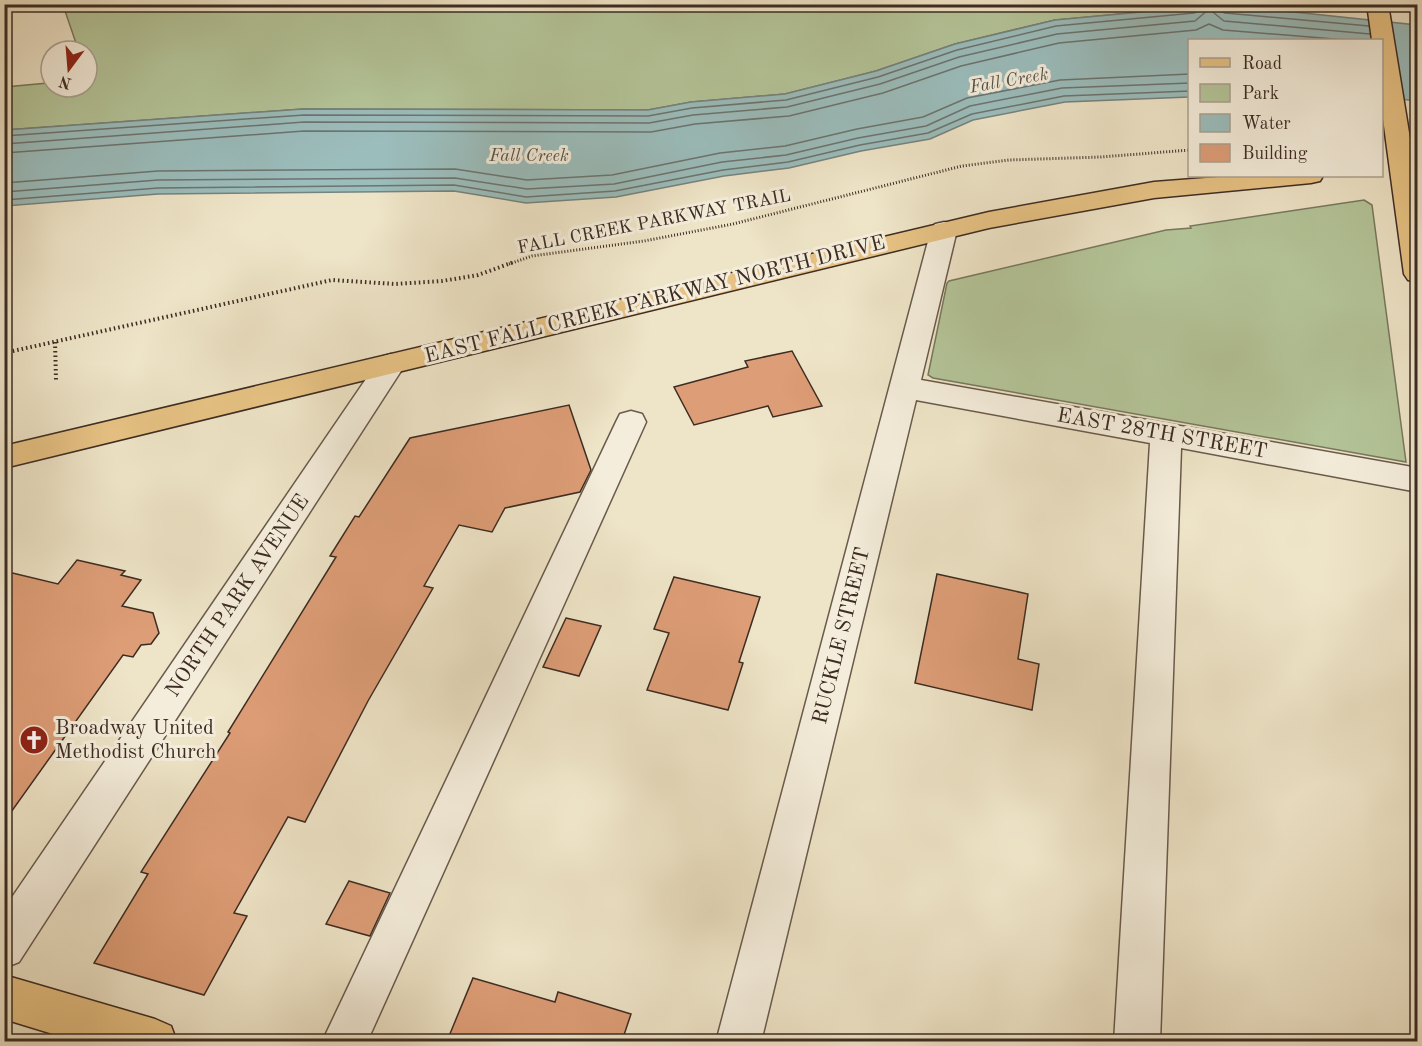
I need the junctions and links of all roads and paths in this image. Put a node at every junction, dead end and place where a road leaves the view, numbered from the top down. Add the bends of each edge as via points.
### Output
1 (1377, 4) edge
2 (1382, 39) edge
3 (1383, 46) edge
4 (1188, 150) edge
5 (1404, 173) edge
6 (1297, 177) edge
7 (944, 230) junction
8 (1418, 274) edge
9 (55, 342) junction
10 (4, 353) edge
11 (391, 364) junction
12 (56, 380) dead end
13 (906, 388) junction
14 (631, 422) dead end
15 (1166, 434) junction
16 (4, 457) edge
17 (1418, 480) edge
18 (4, 947) edge
19 (4, 997) edge
20 (155, 1041) edge
21 (344, 1041) edge
22 (738, 1041) edge
23 (1137, 1041) edge

1 - 2 main road
3 - 5 main road
4 - 9 path, FALL CREEK PARKWAY TRAIL via 962,166 733,224 532,256 478,275 394,284 332,280
5 - 8 main road
6 - 7 main road, EAST FALL CREEK PARKWAY NORTH DRIVE via 1128,194
7 - 11 main road, EAST FALL CREEK PARKWAY NORTH DRIVE
7 - 13 street, RUCKLE STREET
9 - 10 path, FALL CREEK PARKWAY TRAIL
9 - 12 path
11 - 16 main road, EAST FALL CREEK PARKWAY NORTH DRIVE
11 - 18 street, NORTH PARK AVENUE
13 - 15 street, EAST 28TH STREET
13 - 22 street, RUCKLE STREET
14 - 21 street
15 - 17 street, EAST 28TH STREET
15 - 23 street
19 - 20 main road

